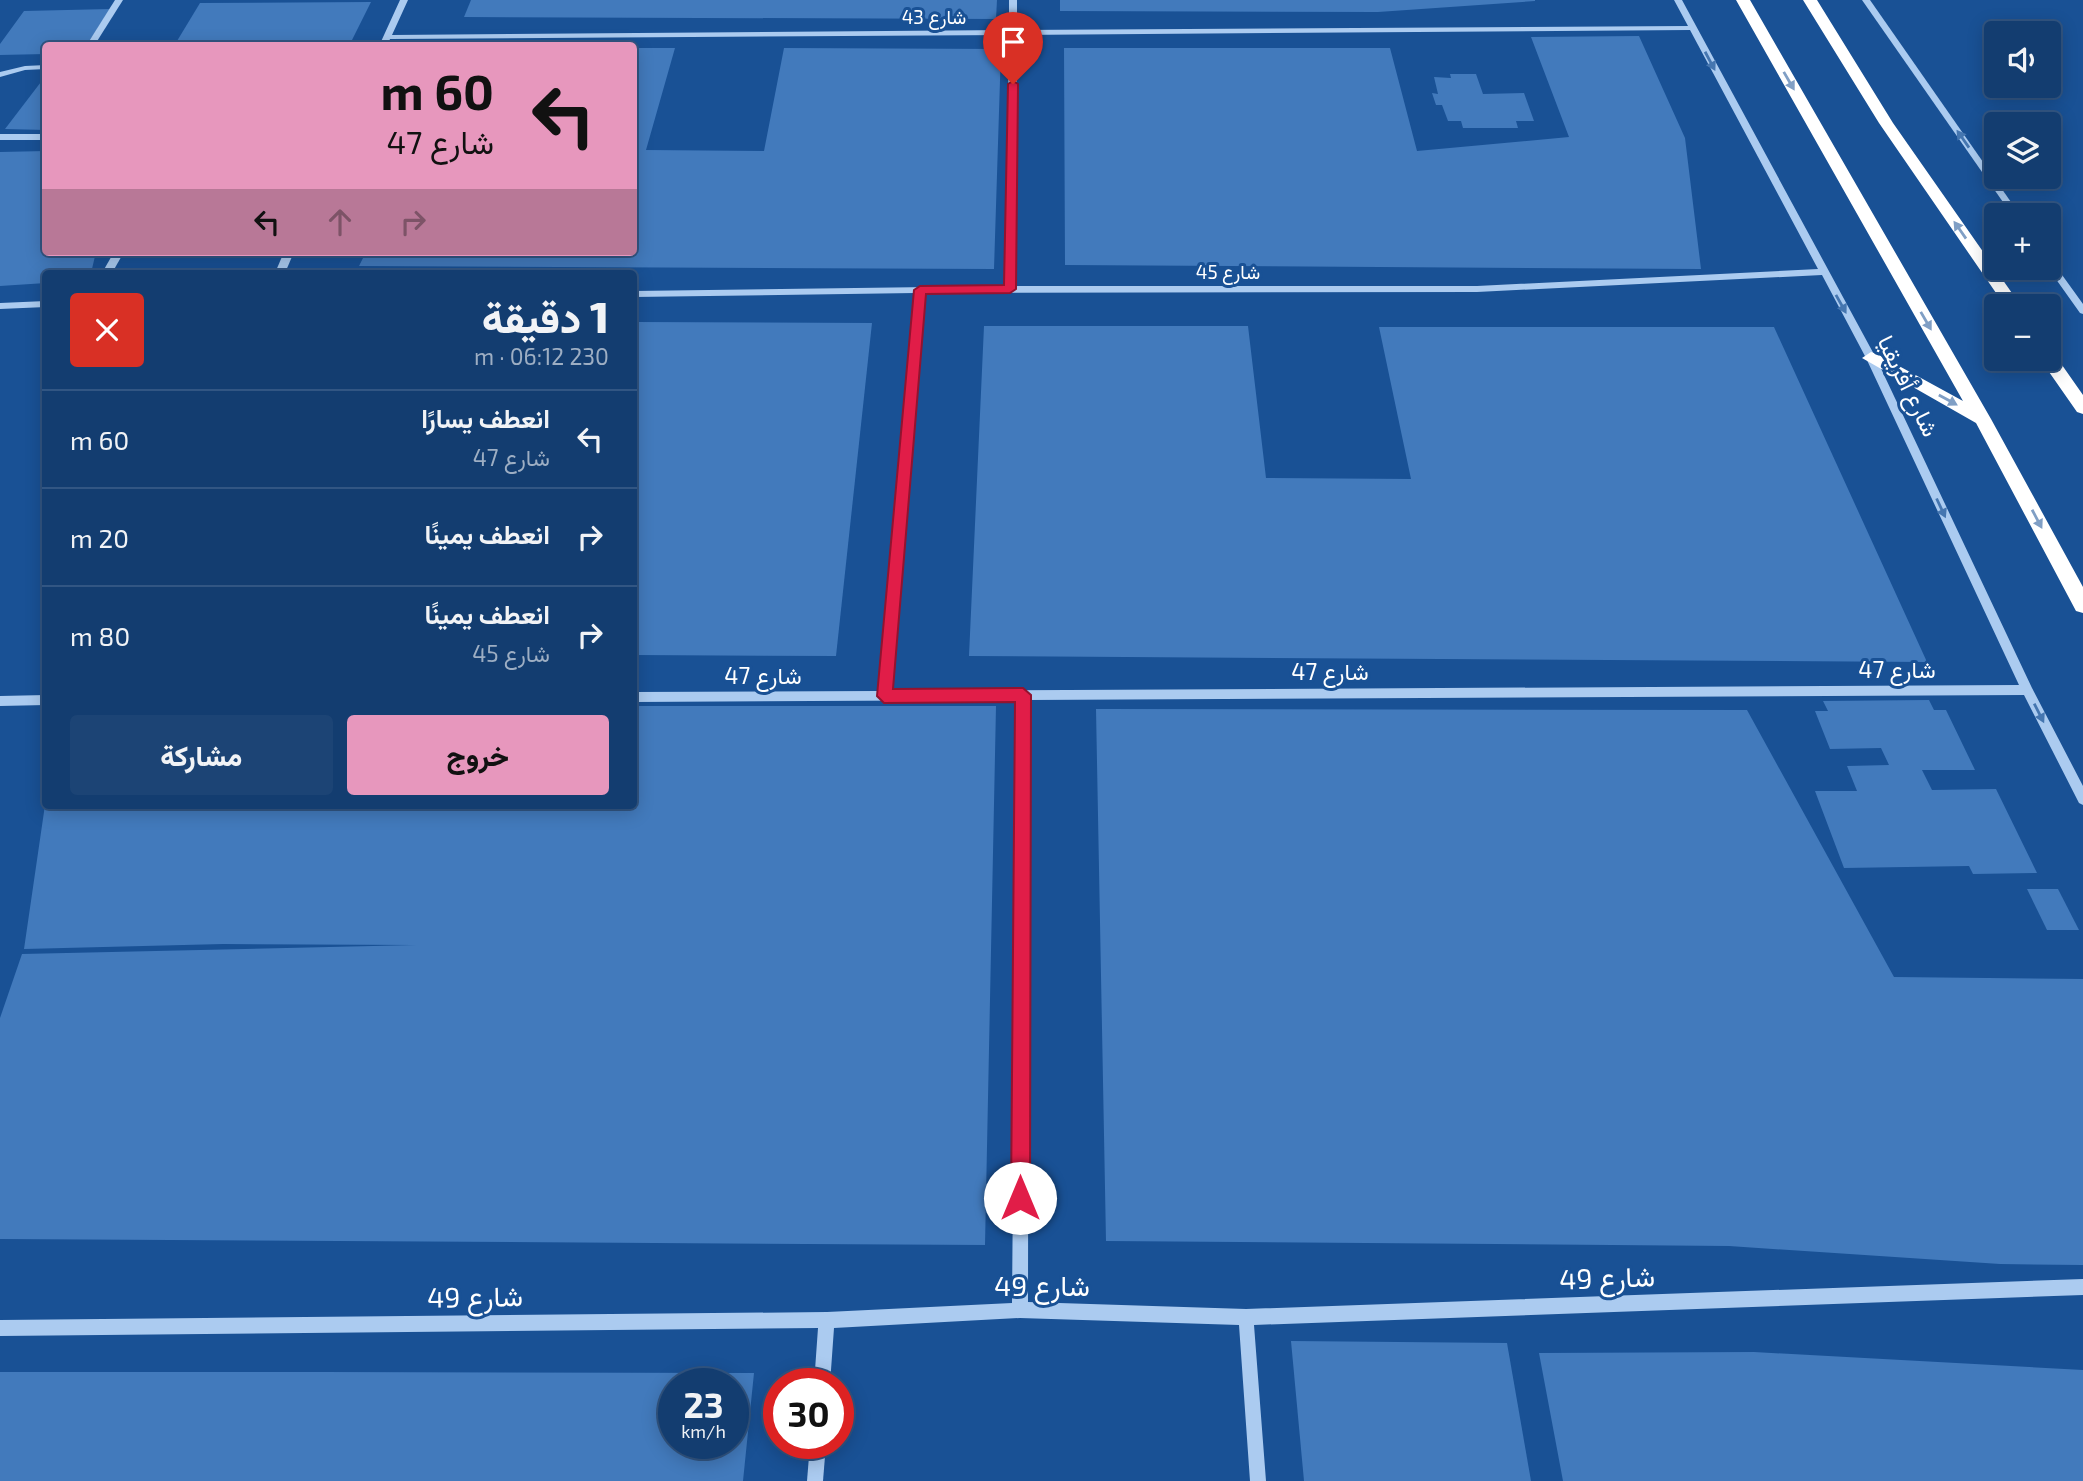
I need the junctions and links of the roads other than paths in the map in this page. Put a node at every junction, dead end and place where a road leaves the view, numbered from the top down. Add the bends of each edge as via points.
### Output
1 (119, 0) edge
2 (404, 0) edge
3 (1013, 0) edge
4 (1678, 0) edge
5 (1743, 0) edge
6 (1810, 0) edge
7 (1866, 0) edge
8 (1692, 28) junction
9 (1014, 33) junction
10 (385, 41) edge
11 (93, 42) edge
12 (42, 67) edge
13 (0, 75) edge
14 (0, 136) edge
15 (42, 137) edge
16 (2008, 203) edge
17 (1822, 272) junction
18 (2061, 280) edge
19 (1010, 289) junction
20 (920, 290) junction
21 (637, 294) edge
22 (2005, 294) edge
23 (42, 304) edge
24 (0, 306) edge
25 (2083, 311) edge
26 (1871, 358) junction
27 (2057, 371) edge
28 (2083, 408) edge
29 (1982, 419) junction
30 (2083, 605) edge
31 (2027, 690) junction
32 (1023, 695) junction
33 (884, 696) junction
34 (637, 697) edge
35 (42, 700) edge
36 (0, 701) edge
37 (2083, 799) edge
38 (2083, 1287) edge
39 (1020, 1310) junction
40 (1247, 1317) junction
41 (827, 1320) junction
42 (0, 1328) edge
43 (823, 1368) edge
44 (817, 1459) edge
45 (815, 1481) edge
46 (1258, 1481) edge

1 - 11 street
2 - 10 street
3 - 9 street
4 - 8 street, شارع أفريقيا
5 -> 29 highway, شارع أفريقيا
22 -> 6 highway via 1886,122
16 -> 7 street
8 - 9 street, شارع 43
8 -> 17 street, شارع أفريقيا
9 - 10 street, شارع 43
9 - 19 street
12 - 13 street
14 - 15 street
17 - 19 street, شارع 45 via 1477,289
17 -> 26 street, شارع أفريقيا
18 - 25 street
19 - 20 street, شارع 45
20 - 21 street, شارع 45
20 - 33 street
23 - 24 street
26 -> 29 highway
26 -> 31 street, شارع أفريقيا
27 - 28 highway
29 -> 30 highway, شارع أفريقيا
31 - 32 street, شارع 47
31 -> 37 street, شارع أفريقيا
32 - 33 street, شارع 47
32 - 39 street
33 - 34 street, شارع 47
35 - 36 street
38 - 40 street, شارع 49
39 - 40 street, شارع 49
39 - 41 street, شارع 49
40 - 46 street
41 - 42 street, شارع 49
41 - 43 street
44 - 45 street

